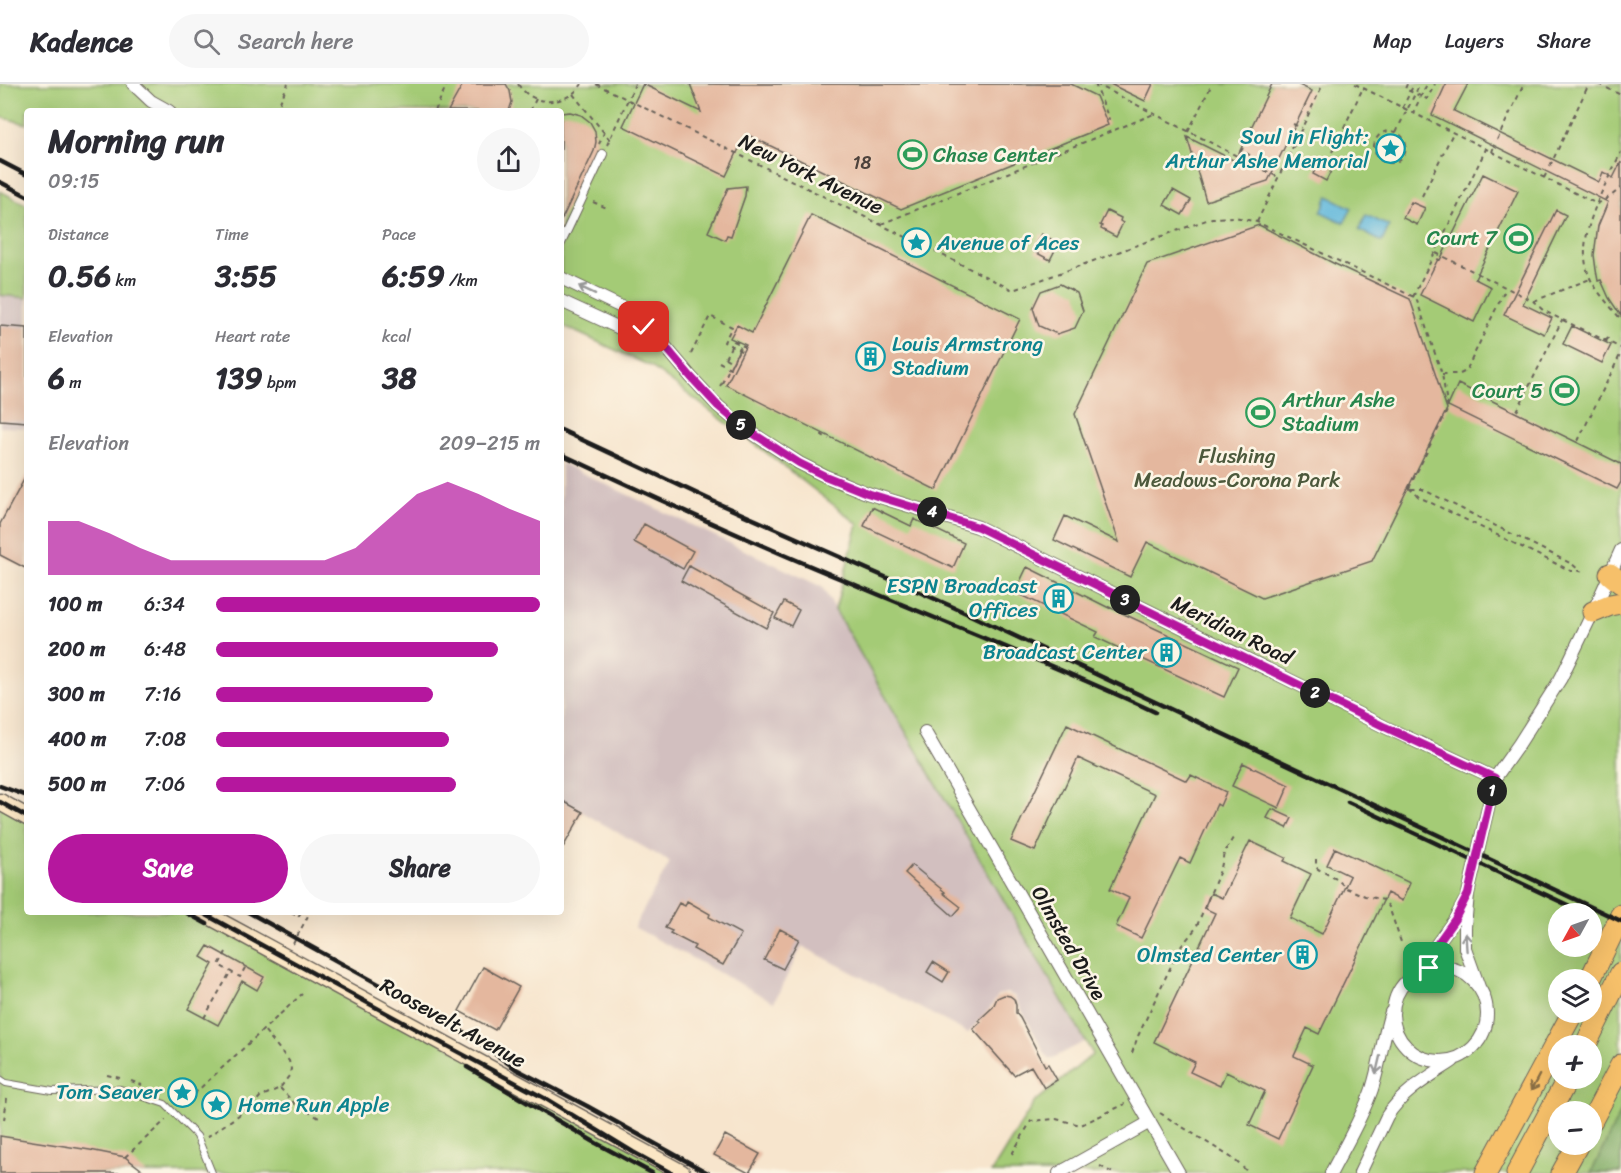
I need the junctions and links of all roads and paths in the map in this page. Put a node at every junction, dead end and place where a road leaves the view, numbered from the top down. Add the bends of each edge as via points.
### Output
1 (133, 84) edge
2 (288, 84) edge
3 (441, 84) edge
4 (518, 84) edge
5 (582, 84) edge
6 (596, 84) edge
7 (635, 84) edge
8 (1095, 84) edge
9 (1212, 84) edge
10 (1323, 84) edge
11 (1355, 84) edge
12 (1407, 84) edge
13 (1414, 84) edge
14 (1420, 84) edge
15 (1427, 84) edge
16 (1435, 84) edge
17 (1524, 84) edge
18 (1589, 84) edge
19 (1599, 84) edge
20 (447, 85) edge
21 (1363, 88) junction
22 (1411, 91) junction
23 (573, 94) junction
24 (1415, 94) junction
25 (1621, 95) edge
26 (1421, 96) junction
27 (536, 99) junction
28 (628, 101) junction
29 (163, 108) edge
30 (277, 108) edge
31 (436, 108) edge
32 (532, 108) edge
33 (1403, 108) junction
34 (1407, 110) junction
35 (1413, 113) junction
36 (1154, 114) junction
37 (1106, 121) dead end
38 (1293, 124) dead end
39 (1302, 128) junction
40 (1188, 132) junction
41 (1396, 132) junction
42 (1453, 133) junction
43 (610, 140) junction
44 (1497, 140) dead end
45 (1494, 146) dead end
46 (1243, 148) dead end
47 (1486, 149) junction
48 (605, 152) joint
49 (1332, 152) dead end
50 (1492, 152) junction
51 (1621, 152) edge
52 (1251, 163) junction
53 (1550, 166) dead end
54 (1547, 172) dead end
55 (1278, 177) junction
56 (1544, 178) junction
57 (1621, 188) edge
58 (1422, 196) dead end
59 (598, 204) dead end
60 (1597, 204) junction
61 (607, 208) dead end
62 (1257, 222) junction
63 (879, 224) junction
64 (564, 237) edge
65 (1436, 253) junction
66 (564, 279) edge
67 (1590, 279) junction
68 (1506, 288) junction
69 (1413, 297) junction
70 (1533, 301) junction
71 (564, 302) edge
72 (1619, 317) dead end
73 (1562, 320) junction
74 (644, 327) junction
75 (1611, 336) dead end
76 (1605, 340) junction
77 (744, 346) junction
78 (1621, 348) edge
79 (1621, 353) edge
80 (691, 354) dead end
81 (719, 362) dead end
82 (1442, 374) junction
83 (721, 384) dead end
84 (1517, 411) dead end
85 (823, 434) dead end
86 (829, 439) dead end
87 (1578, 441) dead end
88 (1409, 488) junction
89 (1621, 550) edge
90 (1580, 571) junction
91 (1586, 573) dead end
92 (1616, 579) edge
93 (1621, 603) edge
94 (1593, 612) junction
95 (925, 732) dead end
96 (1495, 778) junction
97 (0, 802) edge
98 (24, 815) edge
99 (1236, 836) dead end
100 (1316, 859) dead end
101 (1468, 894) junction
102 (1621, 908) edge
103 (208, 915) edge
104 (308, 915) edge
105 (1621, 915) edge
106 (1609, 941) junction
107 (1402, 945) dead end
108 (226, 952) dead end
109 (288, 952) dead end
110 (247, 964) dead end
111 (1595, 969) edge
112 (231, 971) junction
113 (1417, 972) junction
114 (1621, 974) edge
115 (1479, 987) junction
116 (302, 994) dead end
117 (1393, 1008) junction
118 (204, 1018) dead end
119 (1567, 1023) edge
120 (264, 1030) junction
121 (1590, 1035) edge
122 (1132, 1053) dead end
123 (1454, 1060) junction
124 (1621, 1065) edge
125 (0, 1079) edge
126 (280, 1088) junction
127 (1562, 1089) edge
128 (7, 1098) dead end
129 (1602, 1101) edge
130 (1130, 1102) dead end
131 (1155, 1110) dead end
132 (173, 1113) junction
133 (319, 1118) dead end
134 (4, 1120) dead end
135 (1150, 1122) junction
136 (206, 1138) dead end
137 (1012, 1154) dead end
138 (1572, 1155) edge
139 (125, 1157) dead end
140 (212, 1173) edge
141 (682, 1173) edge
142 (1059, 1173) edge
143 (1179, 1173) edge
144 (1249, 1173) edge
145 (1331, 1173) edge
146 (1359, 1173) edge
147 (1486, 1173) edge
148 (1517, 1173) edge
149 (1562, 1173) edge

1 - 29 street
2 - 30 path
3 - 20 path
4 - 27 path
5 - 23 path
6 - 28 path, New York Avenue
7 - 28 path
8 - 36 path
8 - 37 path via 1109,119
9 - 40 path
10 - 39 path
11 - 21 path
12 - 22 path via 1405,89
13 - 22 path
14 - 24 path
15 - 26 path
16 - 26 path via 1427,99
17 - 44 path
18 - 53 path
19 - 25 path
20 - 31 path
21 - 33 path
21 - 49 path
22 - 24 path
22 - 33 path
23 - 27 path via 554,102
23 - 43 path
24 - 26 path
24 - 34 path
26 - 35 path
27 - 32 path
28 - 43 path
28 - 63 path, New York Avenue
33 - 34 path
34 - 35 path
34 - 41 path
35 - 42 path
36 - 40 path
36 - 63 path
38 - 39 path
39 - 55 path
40 - 52 path
41 - 41 path via 1405,140 1404,155 1397,161 1384,161 1376,153 1376,139 1388,131
42 - 47 path
42 - 58 path
43 - 48 path
45 - 50 path
46 - 52 path via 1241,151 1254,157
47 - 50 path
47 - 65 path
48 - 64 street
50 - 56 path
51 - 60 path
52 - 55 path
54 - 56 path
55 - 62 path
56 - 60 path
57 - 60 path
59 - 61 path
60 - 67 path via 1585,246
62 - 63 path, New York Avenue via 1235,217 1212,218 1013,290
62 - 69 path
65 - 68 path
65 - 69 path
74 -> 66 street, Meridian Road via 638,315
67 - 70 path
67 - 72 path
68 - 70 path
68 - 82 path via 1466,371
69 - 82 path
70 - 73 path
71 - 74 street via 628,332
73 - 76 path
73 - 84 path
74 - 96 street, Meridian Road via 718,406 799,463 867,493 978,527
75 - 76 path
76 - 78 path
77 - 77 path, bridge via 740,345 732,362 725,358 734,341
77 - 83 path, bridge
79 - 87 path
80 - 81 path via 710,316 732,327 724,342 741,351 730,368
82 - 88 path via 1448,409
85 - 86 path
88 - 90 path via 1422,489
88 - 90 path via 1419,497 1571,571
89 - 92 street
90 - 91 path
92 - 94 street
93 - 94 highway
94 - 96 street via 1561,678
95 - 135 street, Olmsted Drive
96 - 101 street
97 - 98 main road
99 - 122 path via 1224,853 1196,928 1179,949
100 - 107 path via 1318,869 1346,888 1384,900
101 - 113 street
115 -> 101 street via 1465,948
102 - 106 highway
103 - 141 main road, Roosevelt Avenue
104 - 109 path
105 - 106 highway
106 - 111 highway
108 - 112 path via 219,965
110 - 112 path via 240,977
112 - 118 path
113 - 115 street via 1438,966 1454,969
113 - 117 street via 1399,990
114 - 121 highway
115 - 123 street via 1487,1012 1484,1032 1474,1047
116 - 120 path
117 - 123 street via 1395,1030 1409,1050 1434,1061
117 -> 145 street via 1366,1105
119 -> 147 highway
120 - 126 path via 289,1061 291,1070
120 - 132 path
123 - 146 street via 1412,1089 1393,1108
124 - 129 highway
125 - 132 lane via 52,1091 120,1089 165,1104
126 - 133 path via 295,1104
126 - 136 path via 260,1097
127 - 148 highway
128 - 134 path
130 - 137 path via 1081,1125 1056,1119 1031,1121
131 - 144 path
132 - 139 path
132 - 140 lane via 196,1136
135 - 142 street
135 - 143 street, Olmsted Drive
138 - 149 highway

